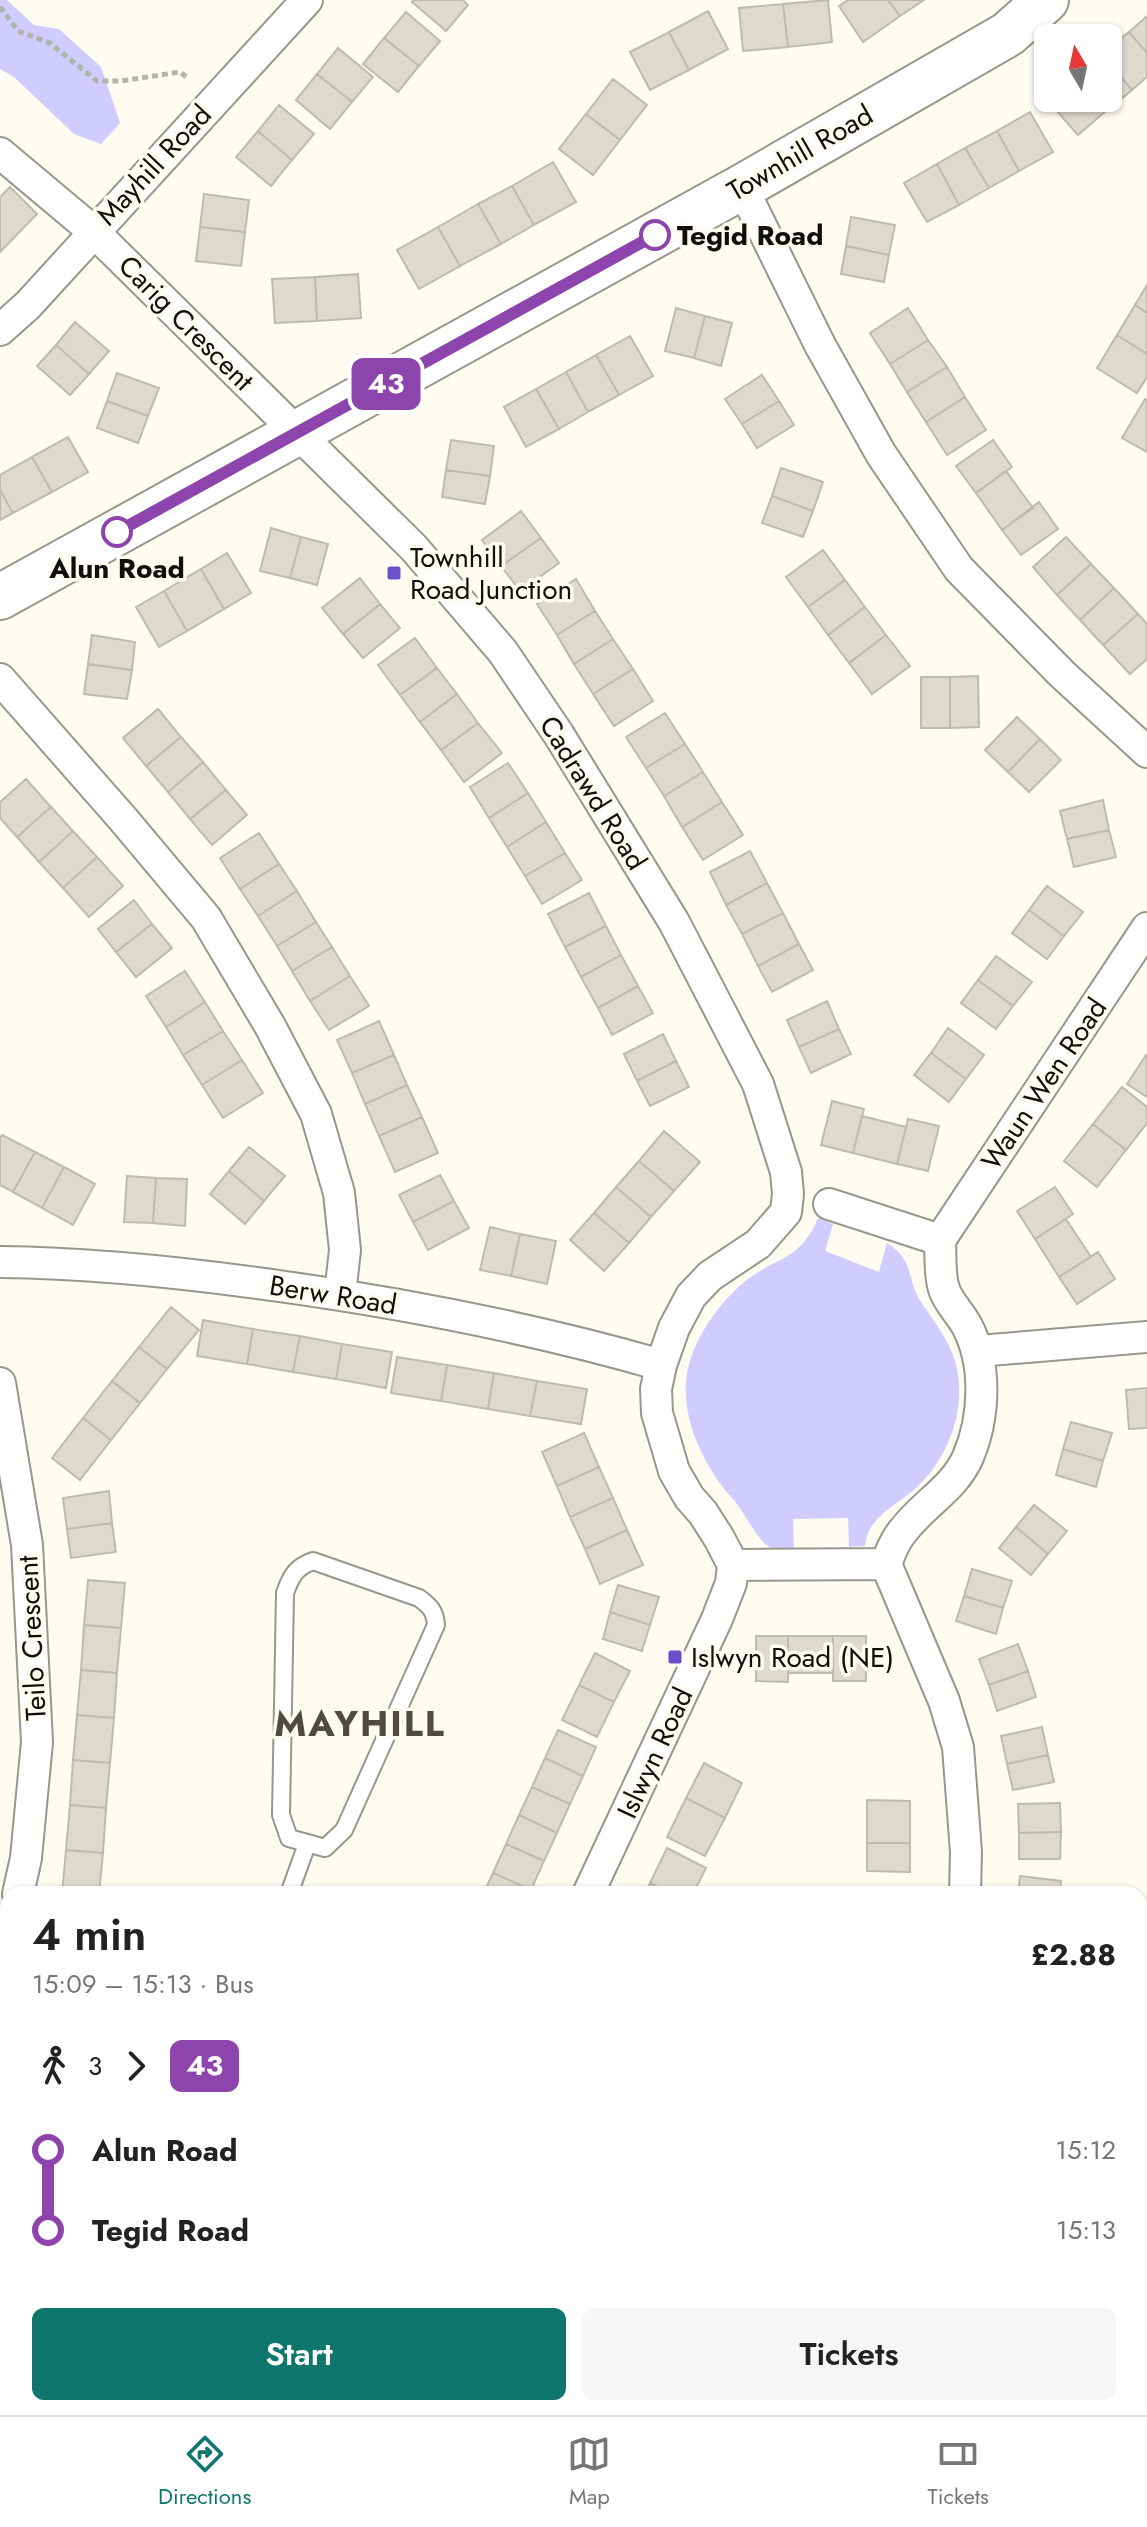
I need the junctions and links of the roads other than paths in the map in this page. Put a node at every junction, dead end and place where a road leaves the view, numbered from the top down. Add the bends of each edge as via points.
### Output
1 (307, 0) edge
2 (1046, 0) edge
3 (0, 153) edge
4 (742, 187) junction
5 (93, 231) junction
6 (0, 330) edge
7 (297, 434) junction
8 (0, 597) edge
9 (0, 679) edge
10 (1147, 752) edge
11 (1147, 928) edge
12 (829, 1204) dead end
13 (940, 1240) junction
14 (0, 1262) edge
15 (340, 1294) junction
16 (1147, 1337) edge
17 (978, 1351) junction
18 (661, 1365) junction
19 (0, 1383) edge
20 (886, 1564) junction
21 (733, 1565) junction
22 (307, 1844) junction
23 (20, 1886) edge
24 (292, 1886) edge
25 (592, 1886) edge
26 (965, 1886) edge

1 - 5 street, Mayhill Road
2 - 4 street, Townhill Road via 1008,34
3 - 5 street, Carig Crescent
4 - 7 street, Townhill Road
4 - 10 street via 873,440 959,569
5 - 6 street, Mayhill Road
5 - 7 street, Carig Crescent
7 - 8 street, Townhill Road
7 - 18 street, Cadrawd Road via 424,560 503,652 674,922 758,1084 786,1172 786,1212 758,1244 710,1276 691,1296
9 - 15 street via 206,918 270,1026 316,1114 339,1193 345,1250
11 - 13 street, Waun Wen Road
12 - 13 street
13 - 17 street via 945,1293
14 - 15 street, Berw Road via 161,1271
15 - 18 street, Berw Road via 571,1339
16 - 17 street
17 - 20 street via 981,1394 967,1459 951,1484 903,1530
18 - 21 street via 657,1413 674,1471
19 - 23 street, Teilo Crescent via 27,1545 37,1742
20 - 21 street
20 - 26 street via 958,1747
21 - 25 street, Islwyn Road via 717,1619
22 - 22 lane via 289,1838 281,1815 285,1593 290,1577 313,1561 419,1598 431,1606 436,1625 344,1830 325,1848
22 - 24 lane

